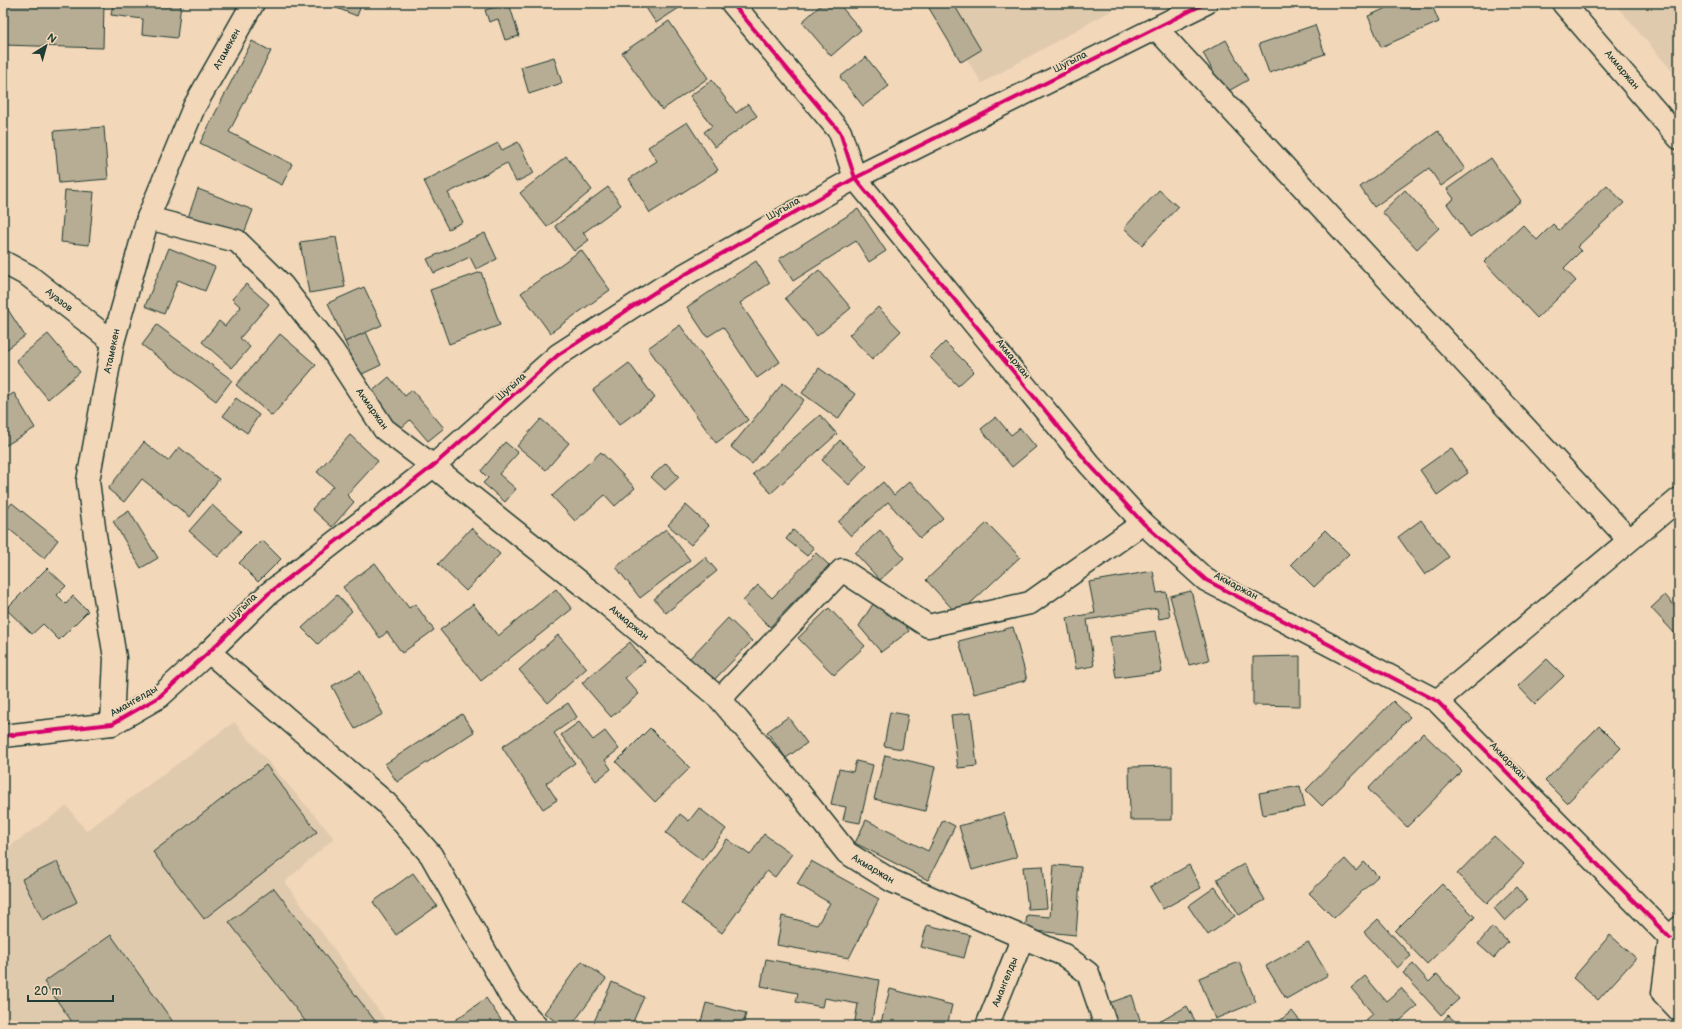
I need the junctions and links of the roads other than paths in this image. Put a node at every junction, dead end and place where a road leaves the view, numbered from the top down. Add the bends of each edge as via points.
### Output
1 (253, 3) edge
2 (732, 3) edge
3 (1206, 3) edge
4 (1563, 3) edge
5 (1156, 28) junction
6 (1679, 138) edge
7 (855, 178) junction
8 (148, 218) junction
9 (3, 262) edge
10 (112, 342) junction
11 (433, 466) junction
12 (1679, 499) edge
13 (1143, 523) junction
14 (1629, 540) junction
15 (209, 652) junction
16 (720, 699) junction
17 (1437, 700) junction
18 (112, 724) junction
19 (4, 732) edge
20 (1674, 933) edge
21 (1023, 937) junction
22 (1679, 1010) edge
23 (536, 1026) edge
24 (987, 1026) edge
25 (1106, 1026) edge

1 - 8 street, Атамекен via 194,107
2 - 7 street via 840,132
3 - 5 street, Шугыла
4 - 6 street, Акмаржан
5 - 7 street, Шугыла
5 - 14 street
7 - 11 street, Шугыла via 663,287 558,355
7 - 13 street, Акмаржан via 1089,464
8 - 10 street, Атамекен
8 - 11 street, Акмаржан via 237,241 282,285 332,351 384,430
9 - 10 street, Ауэзов via 29,276
10 - 18 street, Атамекен via 88,481 115,658
11 - 15 street, Шугыла via 268,594
11 - 16 street, Акмаржан via 609,606
12 - 14 street
13 - 16 street via 1030,603 928,626 842,570
13 - 17 street, Акмаржан via 1206,580
14 - 17 street
15 - 18 street, Амангелды via 159,697
15 - 23 street via 386,803 431,855 511,997
16 - 21 street, Акмаржан via 847,853 892,881
17 - 20 street, Акмаржан
18 - 19 street, Амангелды
20 - 22 street via 1663,993
21 - 24 street, Амангелды
21 - 25 street, Акмаржан via 1064,955 1088,973

